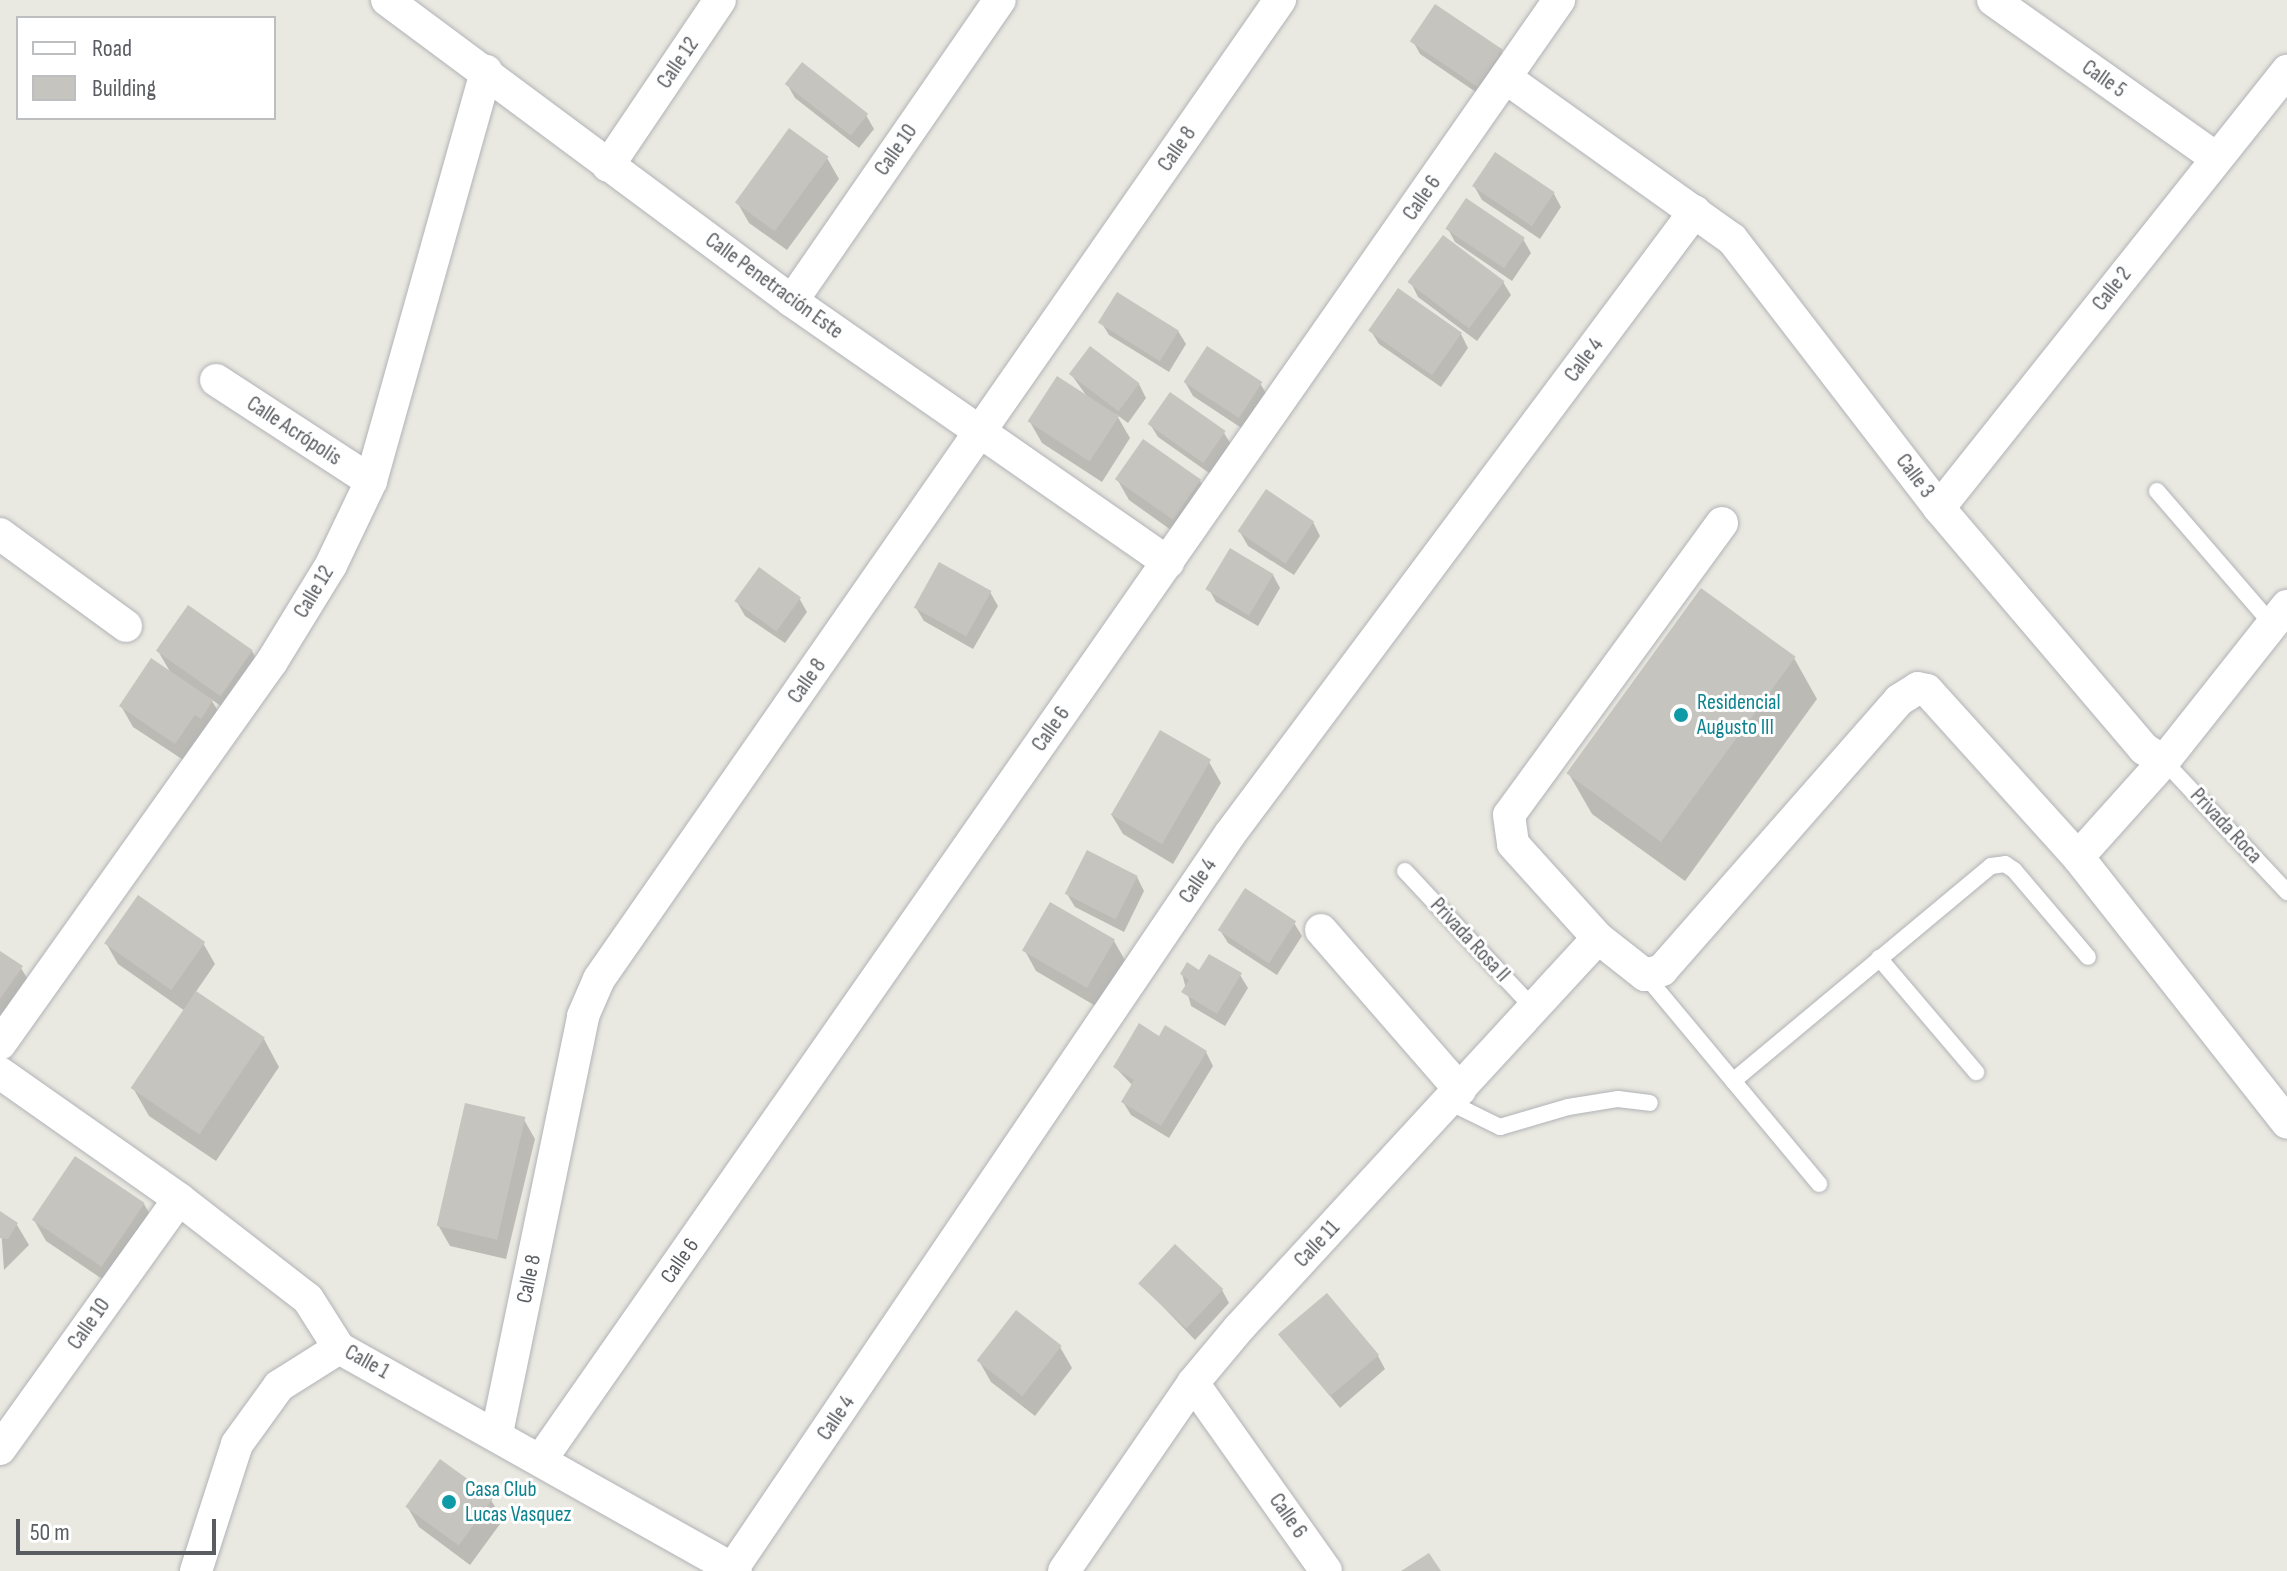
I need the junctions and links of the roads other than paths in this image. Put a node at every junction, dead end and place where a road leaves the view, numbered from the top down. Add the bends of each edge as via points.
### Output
1 (387, 0) edge
2 (720, 0) edge
3 (1000, 0) edge
4 (1280, 0) edge
5 (1559, 0) edge
6 (1993, 0) edge
7 (486, 71) junction
8 (2287, 71) edge
9 (1506, 78) junction
10 (2216, 158) junction
11 (608, 166) junction
12 (1695, 211) junction
13 (792, 301) junction
14 (216, 380) dead end
15 (981, 433) junction
16 (371, 481) junction
17 (2157, 491) dead end
18 (1939, 508) junction
19 (1722, 523) dead end
20 (0, 534) edge
21 (1168, 562) junction
22 (2280, 615) edge
23 (126, 626) dead end
24 (2164, 761) junction
25 (2078, 857) junction
26 (1405, 871) dead end
27 (2287, 892) edge
28 (1321, 930) dead end
29 (1598, 938) junction
30 (2088, 957) dead end
31 (1879, 958) junction
32 (1645, 975) junction
33 (1535, 1010) junction
34 (0, 1044) edge
35 (1976, 1072) dead end
36 (0, 1073) edge
37 (1733, 1081) junction
38 (1455, 1096) junction
39 (1650, 1103) dead end
40 (2287, 1123) edge
41 (1819, 1184) dead end
42 (179, 1199) junction
43 (339, 1348) junction
44 (1193, 1383) junction
45 (497, 1433) junction
46 (0, 1449) edge
47 (542, 1458) junction
48 (196, 1571) edge
49 (733, 1571) edge
50 (1064, 1571) edge
51 (1326, 1571) edge

1 - 7 street, Calle Penetración Este
2 - 11 street, Calle 12
3 - 13 street, Calle 10
4 - 15 street, Calle 8
5 - 9 street, Calle 6
6 - 10 street, Calle 5
7 - 11 street, Calle Penetración Este
7 - 16 street, Calle 12
8 - 10 street, Calle 2
9 - 12 street, Calle 3
9 - 21 street, Calle 6
10 - 18 street, Calle 2
11 - 13 street, Calle Penetración Este
12 - 18 street, Calle 3 via 1758,267
12 - 49 street, Calle 4 via 1230,834
13 - 15 street, Calle Penetración Este
14 - 16 street, Calle Acrópolis
15 - 21 street, Calle Penetración Este
15 - 45 street, Calle 8 via 590,997
16 - 34 street, Calle 12 via 331,565 271,663
17 - 22 lane
18 - 24 street, Calle 3 via 2136,743
19 - 29 street via 1509,815 1513,844
20 - 23 street
21 - 47 street, Calle 6
22 - 24 street
24 - 25 street
24 - 27 lane, Privada Roca
25 - 32 street via 1938,697 1918,688 1899,700 1691,941 1662,970
25 - 40 street
26 - 33 lane, Privada Rosa II
28 - 38 street
29 - 32 street
29 - 33 street, Calle 11
30 - 31 lane via 2005,864 1991,866
31 - 35 lane
31 - 37 lane
32 - 37 lane
33 - 38 street, Calle 11
36 - 42 street, Calle 1
37 - 41 lane
38 - 39 lane via 1500,1127 1568,1107 1618,1099
38 - 44 street, Calle 11
42 - 43 street, Calle 1 via 308,1299
42 - 46 street, Calle 10
43 - 45 street, Calle 1
43 - 48 street via 279,1386 237,1444
44 - 50 street, Calle 11
44 - 51 street, Calle 6
45 - 47 street, Calle 1
47 - 49 street, Calle 1

